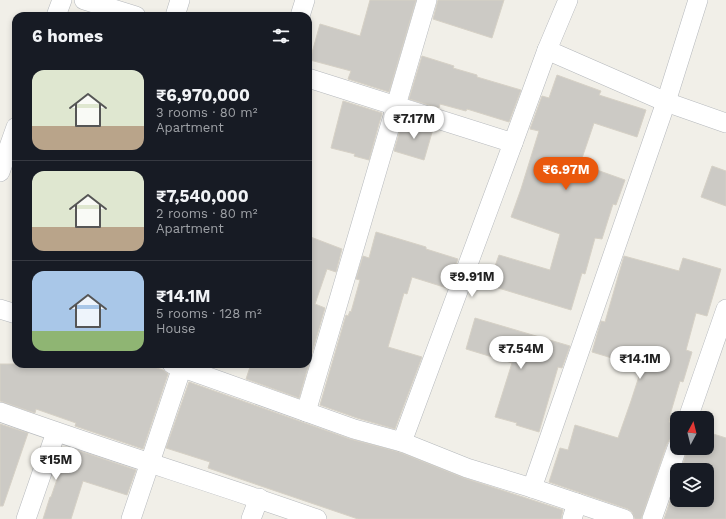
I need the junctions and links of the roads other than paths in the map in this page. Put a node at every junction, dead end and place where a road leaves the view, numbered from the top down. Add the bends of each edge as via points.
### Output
1 (62, 0) edge
2 (84, 0) edge
3 (180, 0) edge
4 (305, 0) edge
5 (427, 0) edge
6 (568, 0) edge
7 (698, 0) edge
8 (58, 12) edge
9 (123, 12) edge
10 (176, 12) edge
11 (301, 12) edge
12 (547, 50) junction
13 (312, 79) edge
14 (666, 102) junction
15 (396, 107) junction
16 (726, 123) edge
17 (12, 138) edge
18 (513, 143) junction
19 (0, 172) edge
20 (0, 309) edge
21 (726, 309) edge
22 (12, 313) edge
23 (178, 368) edge
24 (187, 368) edge
25 (690, 411) edge
26 (0, 412) edge
27 (306, 412) junction
28 (56, 432) junction
29 (402, 442) junction
30 (675, 455) edge
31 (150, 463) junction
32 (532, 488) junction
33 (259, 498) junction
34 (575, 511) edge
35 (26, 519) edge
36 (131, 519) edge
37 (251, 519) edge
38 (317, 519) edge
39 (624, 519) edge
40 (652, 519) edge

1 - 8 street
2 - 9 street
3 - 10 street
4 - 11 street
5 - 15 street
6 - 12 street
7 - 14 street
12 - 14 street
12 - 18 street
13 - 15 street
14 - 16 street
14 - 32 street
15 - 18 street
15 - 27 street
17 - 19 street
18 - 29 street
20 - 22 street
21 - 25 street
23 - 31 street
24 - 27 street
26 - 28 street
27 - 29 street
28 - 31 street
28 - 35 street
29 - 32 street via 467,468
30 - 40 street
31 - 33 street
31 - 36 street
32 - 34 street
33 - 37 street
33 - 38 street
34 - 39 street

